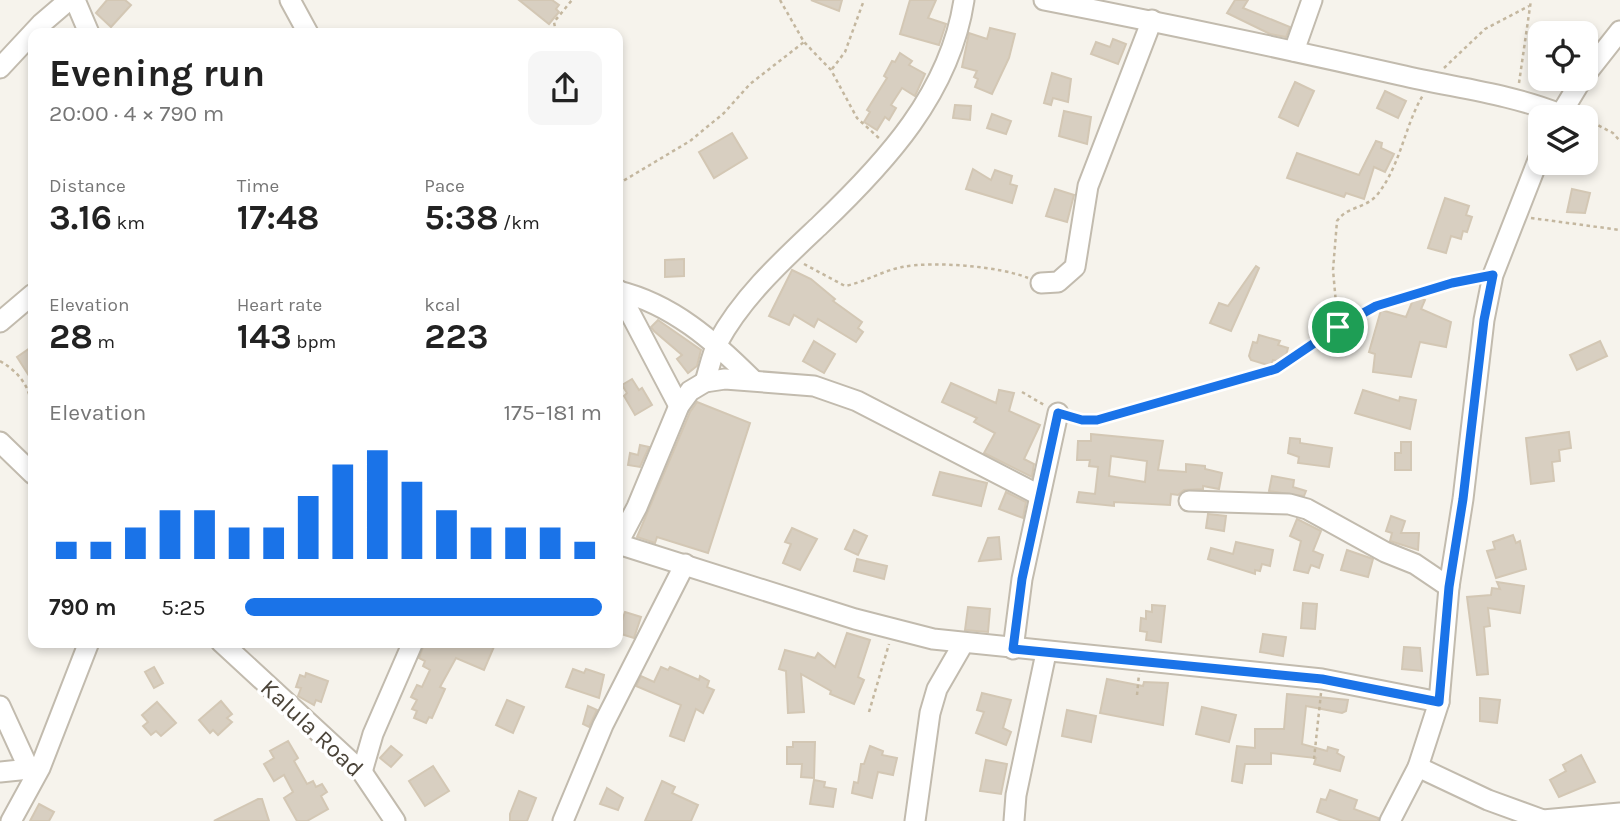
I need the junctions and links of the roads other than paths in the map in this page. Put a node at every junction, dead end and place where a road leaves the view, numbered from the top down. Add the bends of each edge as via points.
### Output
1 (69, 0) edge
2 (75, 0) edge
3 (290, 0) edge
4 (964, 0) edge
5 (1044, 0) edge
6 (1312, 0) edge
7 (1152, 20) junction
8 (37, 28) edge
9 (87, 28) edge
10 (305, 28) edge
11 (1620, 31) edge
12 (28, 38) edge
13 (1294, 51) junction
14 (1598, 59) edge
15 (0, 68) edge
16 (1535, 105) edge
17 (1531, 175) edge
18 (1041, 283) road end
19 (623, 292) edge
20 (28, 298) edge
21 (623, 299) edge
22 (0, 322) edge
23 (717, 344) junction
24 (752, 379) junction
25 (705, 382) junction
26 (679, 405) junction
27 (1058, 413) road end
28 (0, 442) edge
29 (28, 468) edge
30 (1040, 495) junction
31 (1189, 501) dead end
32 (623, 533) edge
33 (623, 545) edge
34 (685, 564) junction
35 (1449, 587) junction
36 (962, 644) junction
37 (86, 648) edge
38 (228, 648) edge
39 (410, 648) edge
40 (1013, 649) junction
41 (1046, 653) junction
42 (1439, 702) junction
43 (0, 706) edge
44 (1418, 767) junction
45 (34, 768) junction
46 (0, 772) edge
47 (362, 772) junction
48 (1620, 813) edge
49 (1543, 820) edge
50 (11, 821) edge
51 (395, 821) edge
52 (563, 821) edge
53 (915, 821) edge
54 (1014, 821) edge
55 (1390, 821) edge

1 - 8 street
2 - 9 street
3 - 10 street
4 - 23 street via 960,29 930,99 846,200 754,291
5 - 7 street
6 - 13 street
7 - 13 street
7 - 18 street via 1088,186 1076,267 1058,282
11 - 14 street
12 - 15 street
13 - 16 street via 1517,97
17 - 35 street via 1493,275
19 - 23 street via 652,302
20 - 22 street
21 - 26 street
23 - 24 street
23 - 25 street
24 - 25 street
24 - 30 street via 814,386 857,401
25 - 26 street
26 - 32 street
27 - 30 street
28 - 29 street
30 - 40 street
31 - 35 street via 1289,504 1307,509 1415,564
33 - 34 street
34 - 36 street via 893,630
34 - 52 street via 603,725
35 - 42 street
36 - 40 street
36 - 53 street via 937,689 930,713
37 - 45 street
38 - 47 street, Kalula Road
39 - 47 street via 373,734
40 - 41 street
41 - 42 street via 1322,679
41 - 54 street
42 - 44 street
43 - 45 street
44 - 49 street
44 - 55 street
45 - 46 street
45 - 50 street
47 - 51 street, Kalula Road
48 - 49 street

